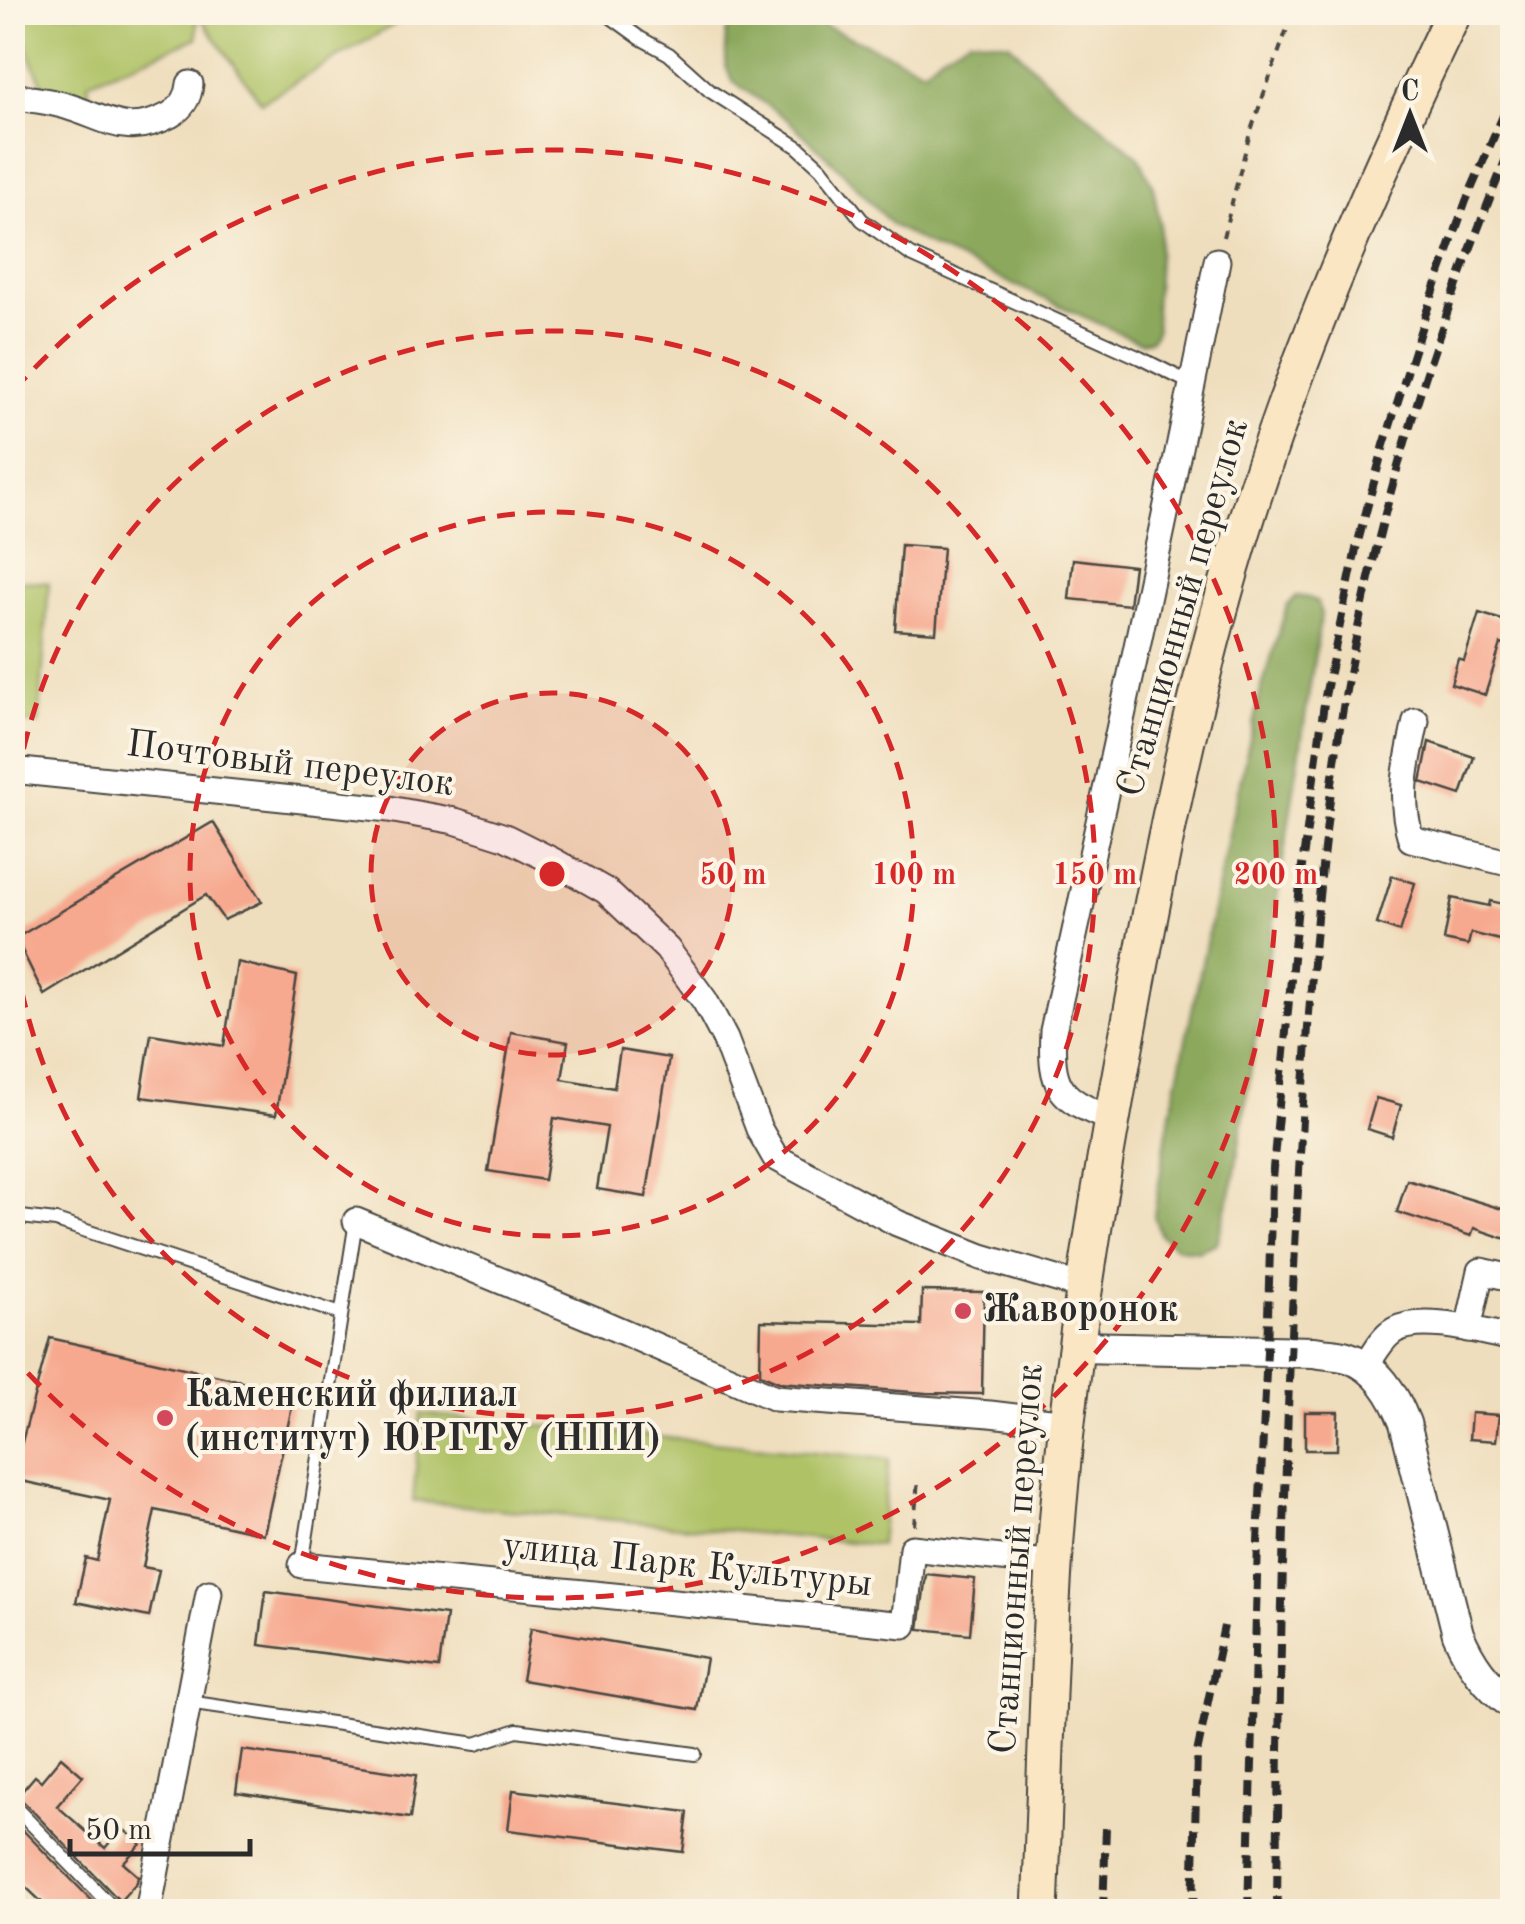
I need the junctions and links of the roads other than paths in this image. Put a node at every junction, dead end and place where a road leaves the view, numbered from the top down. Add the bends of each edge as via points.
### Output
1 (604, 12) edge
2 (1454, 12) edge
3 (190, 84) dead end
4 (12, 96) edge
5 (1217, 260) road end
6 (1190, 383) junction
7 (1416, 721) dead end
8 (12, 770) edge
9 (1512, 864) edge
10 (1111, 1119) junction
11 (12, 1216) edge
12 (356, 1221) joint
13 (1512, 1278) edge
14 (1084, 1287) junction
15 (341, 1314) junction
16 (1468, 1329) junction
17 (1512, 1338) edge
18 (1076, 1346) junction
19 (1366, 1366) junction
20 (1068, 1423) junction
21 (1054, 1564) junction
22 (302, 1565) joint
23 (209, 1593) dead end
24 (188, 1702) junction
25 (1512, 1704) edge
26 (695, 1754) dead end
27 (12, 1804) edge
28 (118, 1912) edge
29 (148, 1912) edge
30 (1040, 1912) edge

1 - 6 lane via 798,147 862,220 911,255
2 - 10 main road, Станционный переулок via 1354,230 1231,569 1160,859
3 - 4 street via 176,112 138,127
5 - 6 street
6 - 10 street via 1053,1031 1058,1085 1080,1107
7 - 9 street via 1403,784 1411,838
8 - 14 street, Почтовый переулок via 388,809 505,837 606,891 667,950 725,1039 775,1157 897,1223
10 - 14 main road, Станционный переулок
11 - 15 lane via 56,1221
12 - 15 lane
12 - 20 street via 775,1398
13 - 16 street via 1481,1271
14 - 18 main road, Станционный переулок
15 - 22 lane
16 - 17 street
16 - 19 street via 1414,1324 1396,1330
18 - 19 street via 1314,1352
18 - 20 main road, Станционный переулок
19 - 25 street via 1396,1398 1405,1423 1468,1658
20 - 21 main road, Станционный переулок
21 - 22 street, улица Парк Культуры via 912,1548 904,1625
21 - 30 main road, Станционный переулок
23 - 24 street
24 - 26 lane via 476,1744 518,1730
24 - 29 street
27 - 28 lane

